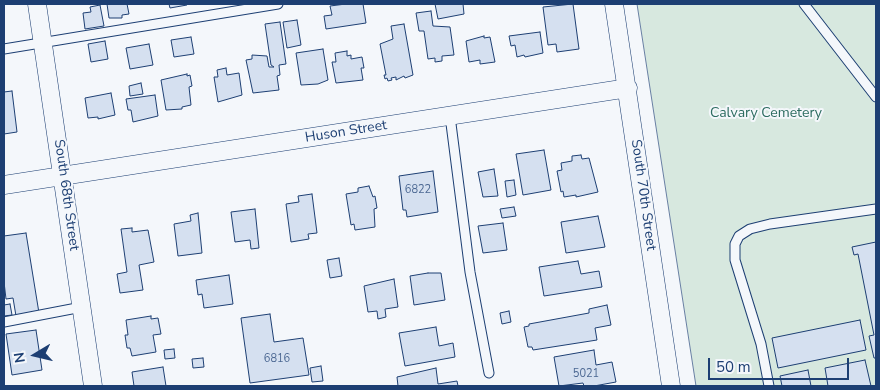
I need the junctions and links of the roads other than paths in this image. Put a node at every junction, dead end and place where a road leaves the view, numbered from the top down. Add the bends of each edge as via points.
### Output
1 (37, 4) edge
2 (278, 4) edge
3 (614, 4) edge
4 (804, 4) edge
5 (43, 42) junction
6 (4, 49) edge
7 (628, 88) junction
8 (876, 97) edge
9 (450, 116) junction
10 (64, 176) junction
11 (4, 185) edge
12 (876, 209) edge
13 (82, 307) junction
14 (4, 322) edge
15 (489, 373) dead end
16 (93, 386) edge
17 (671, 386) edge
18 (769, 386) edge

1 - 5 street, South 68th Street
2 - 5 lane
3 - 7 street, South 70th Street
4 - 8 lane
5 - 6 lane
5 - 10 street, South 68th Street
7 - 9 street, Huson Street
7 - 17 street, South 70th Street
9 - 10 street, Huson Street
9 - 15 lane via 470,272
10 - 11 street, Huson Street
10 - 13 street, South 68th Street
12 - 18 lane via 770,224 750,229 739,236 735,260 761,344
13 - 14 lane
13 - 16 street, South 68th Street

